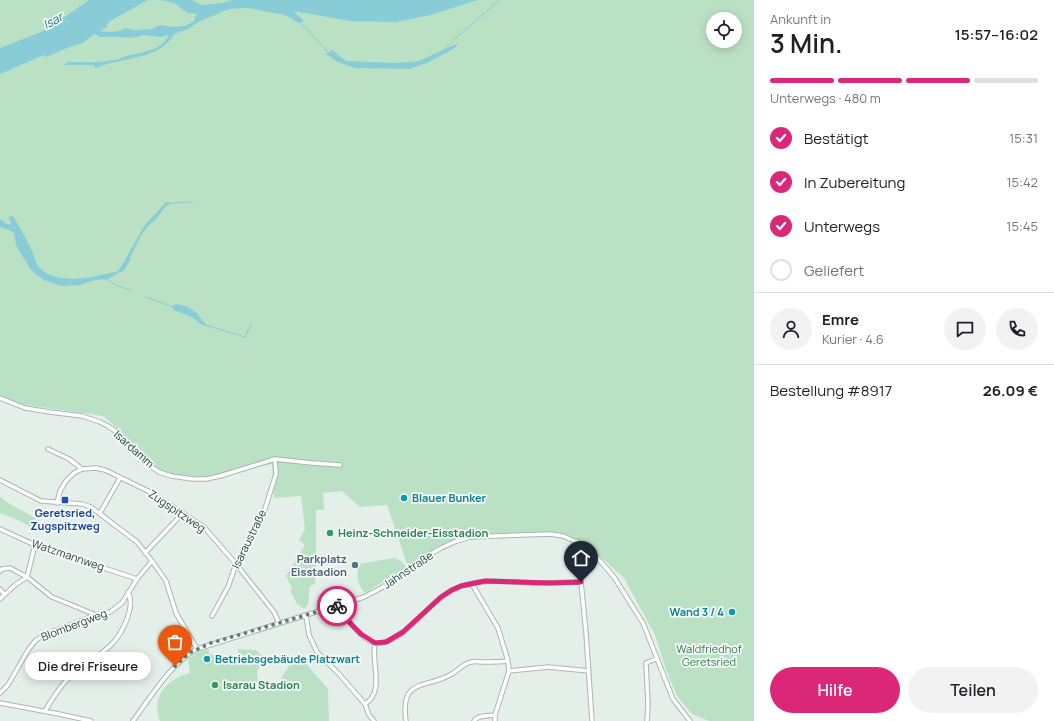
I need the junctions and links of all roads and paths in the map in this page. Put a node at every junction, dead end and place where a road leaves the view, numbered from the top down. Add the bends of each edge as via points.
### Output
1 (0, 398) edge
2 (48, 449) dead end
3 (275, 459) junction
4 (340, 464) dead end
5 (82, 469) junction
6 (120, 478) junction
7 (0, 480) edge
8 (57, 503) junction
9 (100, 513) junction
10 (183, 513) junction
11 (0, 529) edge
12 (577, 541) junction
13 (35, 545) junction
14 (145, 553) junction
15 (152, 561) junction
16 (236, 564) junction
17 (0, 571) edge
18 (27, 577) junction
19 (137, 578) junction
20 (581, 582) junction
21 (472, 584) junction
22 (0, 589) edge
23 (128, 592) junction
24 (4, 594) junction
25 (0, 599) edge
26 (338, 605) junction
27 (96, 615) junction
28 (212, 616) dead end
29 (306, 616) junction
30 (279, 623) junction
31 (375, 643) junction
32 (197, 649) junction
33 (656, 659) junction
34 (508, 661) junction
35 (509, 671) junction
36 (589, 671) junction
37 (0, 694) edge
38 (0, 703) edge
39 (366, 704) junction
40 (45, 712) junction
41 (495, 715) junction
42 (91, 721) edge
43 (133, 721) edge
44 (374, 721) edge
45 (406, 721) edge
46 (474, 721) edge
47 (495, 721) edge
48 (592, 721) edge
49 (647, 721) edge
50 (690, 721) edge

1 - 3 street, Isardamm via 25,408 82,416 100,422 115,431 146,463 171,476 206,479
2 - 5 street via 69,459
3 - 4 street, Isardamm
3 - 16 street, Isaraustraße via 276,474 264,512
5 - 6 street, Zugspitzweg via 100,469
5 - 8 street via 66,481
6 - 9 street
6 - 10 street, Zugspitzweg via 150,492
7 - 8 street via 41,501
8 - 9 street via 82,504
9 - 14 street via 137,542
10 - 14 street
10 - 16 street, Zugspitzweg via 204,527
11 - 13 street, Watzmannweg
12 - 20 street
12 - 26 street, Jahnstraße via 550,534 470,536 441,548 372,594
12 - 33 street, Jahnstraße via 588,547 614,578 639,617
13 - 18 street
13 - 19 street, Watzmannweg
14 - 15 street
15 - 19 street, Blombergweg
15 - 32 street via 166,581 176,613
16 - 28 street, Isaraustraße via 228,588
16 - 30 street, Zugspitzweg via 275,613
17 - 18 street via 10,568
18 - 24 street
18 - 27 street via 52,597
19 - 23 street, Blombergweg
20 - 21 street via 485,581
20 - 36 street
21 - 31 street via 452,590 395,637 386,642
21 - 34 street via 498,628
22 - 24 street
23 - 27 street, Blombergweg via 122,603 110,612
23 - 40 street via 131,597 131,610 112,644 59,687
24 - 25 street
26 - 29 street, Jahnstraße
26 - 31 street via 350,623
27 - 37 street, Blombergweg via 36,640 8,686
29 - 30 street, Jahnstraße
29 - 39 street via 309,636 317,652
30 - 32 street, Jahnstraße
31 - 39 street via 373,654 377,687 371,701
32 - 43 street, Jahnstraße via 175,666
33 - 49 street via 646,663
33 - 50 street, Jahnstraße via 673,699
34 - 35 street
34 - 45 street via 472,661 463,664 450,675 434,682 420,684 406,700
35 - 36 street via 548,667
35 - 41 street
36 - 48 street
38 - 40 street
39 - 44 street
40 - 42 street
41 - 46 street via 478,717
41 - 47 street

